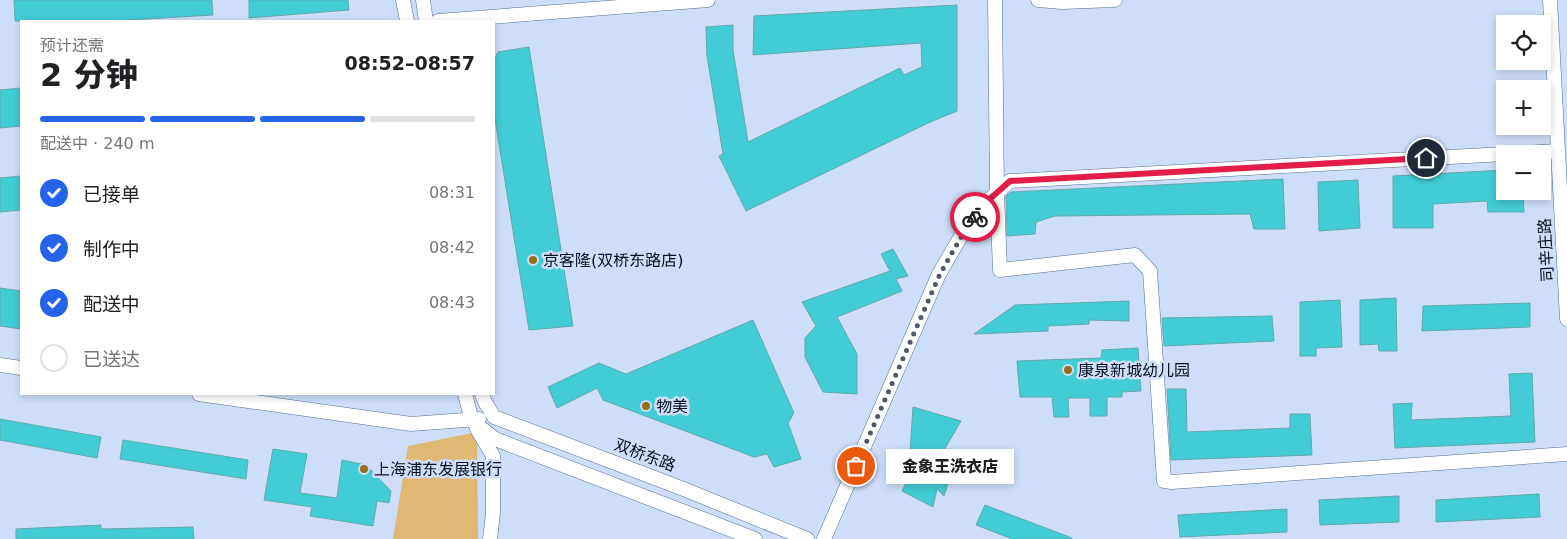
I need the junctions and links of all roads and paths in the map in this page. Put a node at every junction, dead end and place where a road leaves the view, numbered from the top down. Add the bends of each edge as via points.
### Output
1 (403, 0) edge
2 (423, 0) edge
3 (708, 0) edge
4 (995, 0) edge
5 (1038, 0) edge
6 (1115, 0) edge
7 (1550, 0) edge
8 (407, 20) edge
9 (426, 20) edge
10 (451, 20) edge
11 (1551, 151) edge
12 (1558, 151) junction
13 (1496, 155) edge
14 (996, 193) junction
15 (1567, 319) edge
16 (0, 365) edge
17 (20, 368) edge
18 (205, 395) edge
19 (465, 395) edge
20 (482, 395) edge
21 (494, 417) junction
22 (472, 421) junction
23 (1567, 454) edge
24 (1567, 465) edge
25 (490, 539) edge
26 (755, 539) edge
27 (807, 539) edge
28 (824, 539) edge

1 - 8 street
2 - 9 street
3 - 10 street
4 - 14 street
5 - 6 street
7 - 12 street, 司辛庄路
11 - 12 street
12 - 15 street, 司辛庄路
13 - 14 street via 1010,181
14 - 23 street via 1000,270 1136,255 1150,271 1164,481
14 - 28 street via 964,232 940,274
16 - 17 street
18 - 22 street via 412,424
19 - 22 street
20 - 21 street
21 - 22 street
21 - 27 street, 双桥东路
22 - 25 street via 493,456
22 - 26 street via 495,439
23 - 24 street

